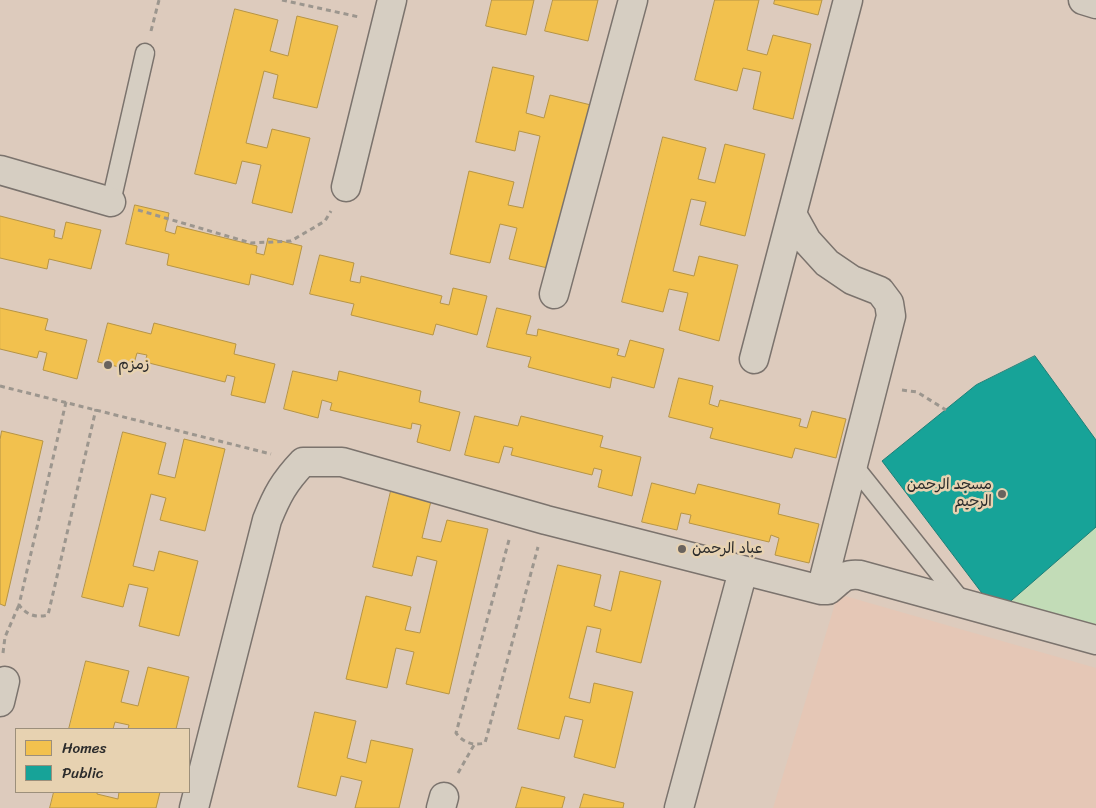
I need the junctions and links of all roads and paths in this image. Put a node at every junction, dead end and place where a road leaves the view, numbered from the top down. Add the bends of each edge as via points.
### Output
1 (159, 0) edge
2 (282, 0) edge
3 (633, 0) edge
4 (848, 0) edge
5 (1083, 0) edge
6 (1096, 4) edge
7 (389, 11) edge
8 (145, 53) joint
9 (0, 170) edge
10 (346, 187) joint
11 (111, 202) junction
12 (792, 214) junction
13 (554, 294) dead end
14 (754, 359) dead end
15 (874, 385) junction
16 (0, 386) edge
17 (66, 402) junction
18 (96, 409) junction
19 (946, 410) dead end
20 (302, 462) junction
21 (853, 465) junction
22 (516, 512) junction
23 (546, 520) junction
24 (743, 571) junction
25 (821, 590) junction
26 (19, 604) junction
27 (964, 604) junction
28 (1096, 640) edge
29 (3, 691) edge
30 (194, 808) edge
31 (679, 808) edge

1 - 8 path
2 - 7 path
3 - 13 street
4 - 12 street
5 - 6 street
7 - 10 street
8 - 11 lane
9 - 11 street
10 - 11 path via 325,221 291,241 251,243
12 - 14 street
12 - 15 street via 807,241 827,263 852,280 880,291 889,303 891,316
15 - 19 path via 917,392
15 - 21 street
16 - 17 path
17 - 18 path
17 - 26 path
18 - 20 path
18 - 26 path via 48,615 35,617
20 - 22 street via 342,462
20 - 30 street via 287,478 267,520
21 - 25 street
21 - 27 lane
22 - 23 street
22 - 23 path via 456,733 472,744 485,743
23 - 24 street
24 - 25 street
24 - 31 street
25 - 27 street via 828,590 844,576 852,574
26 - 29 path via 5,637
27 - 28 street

